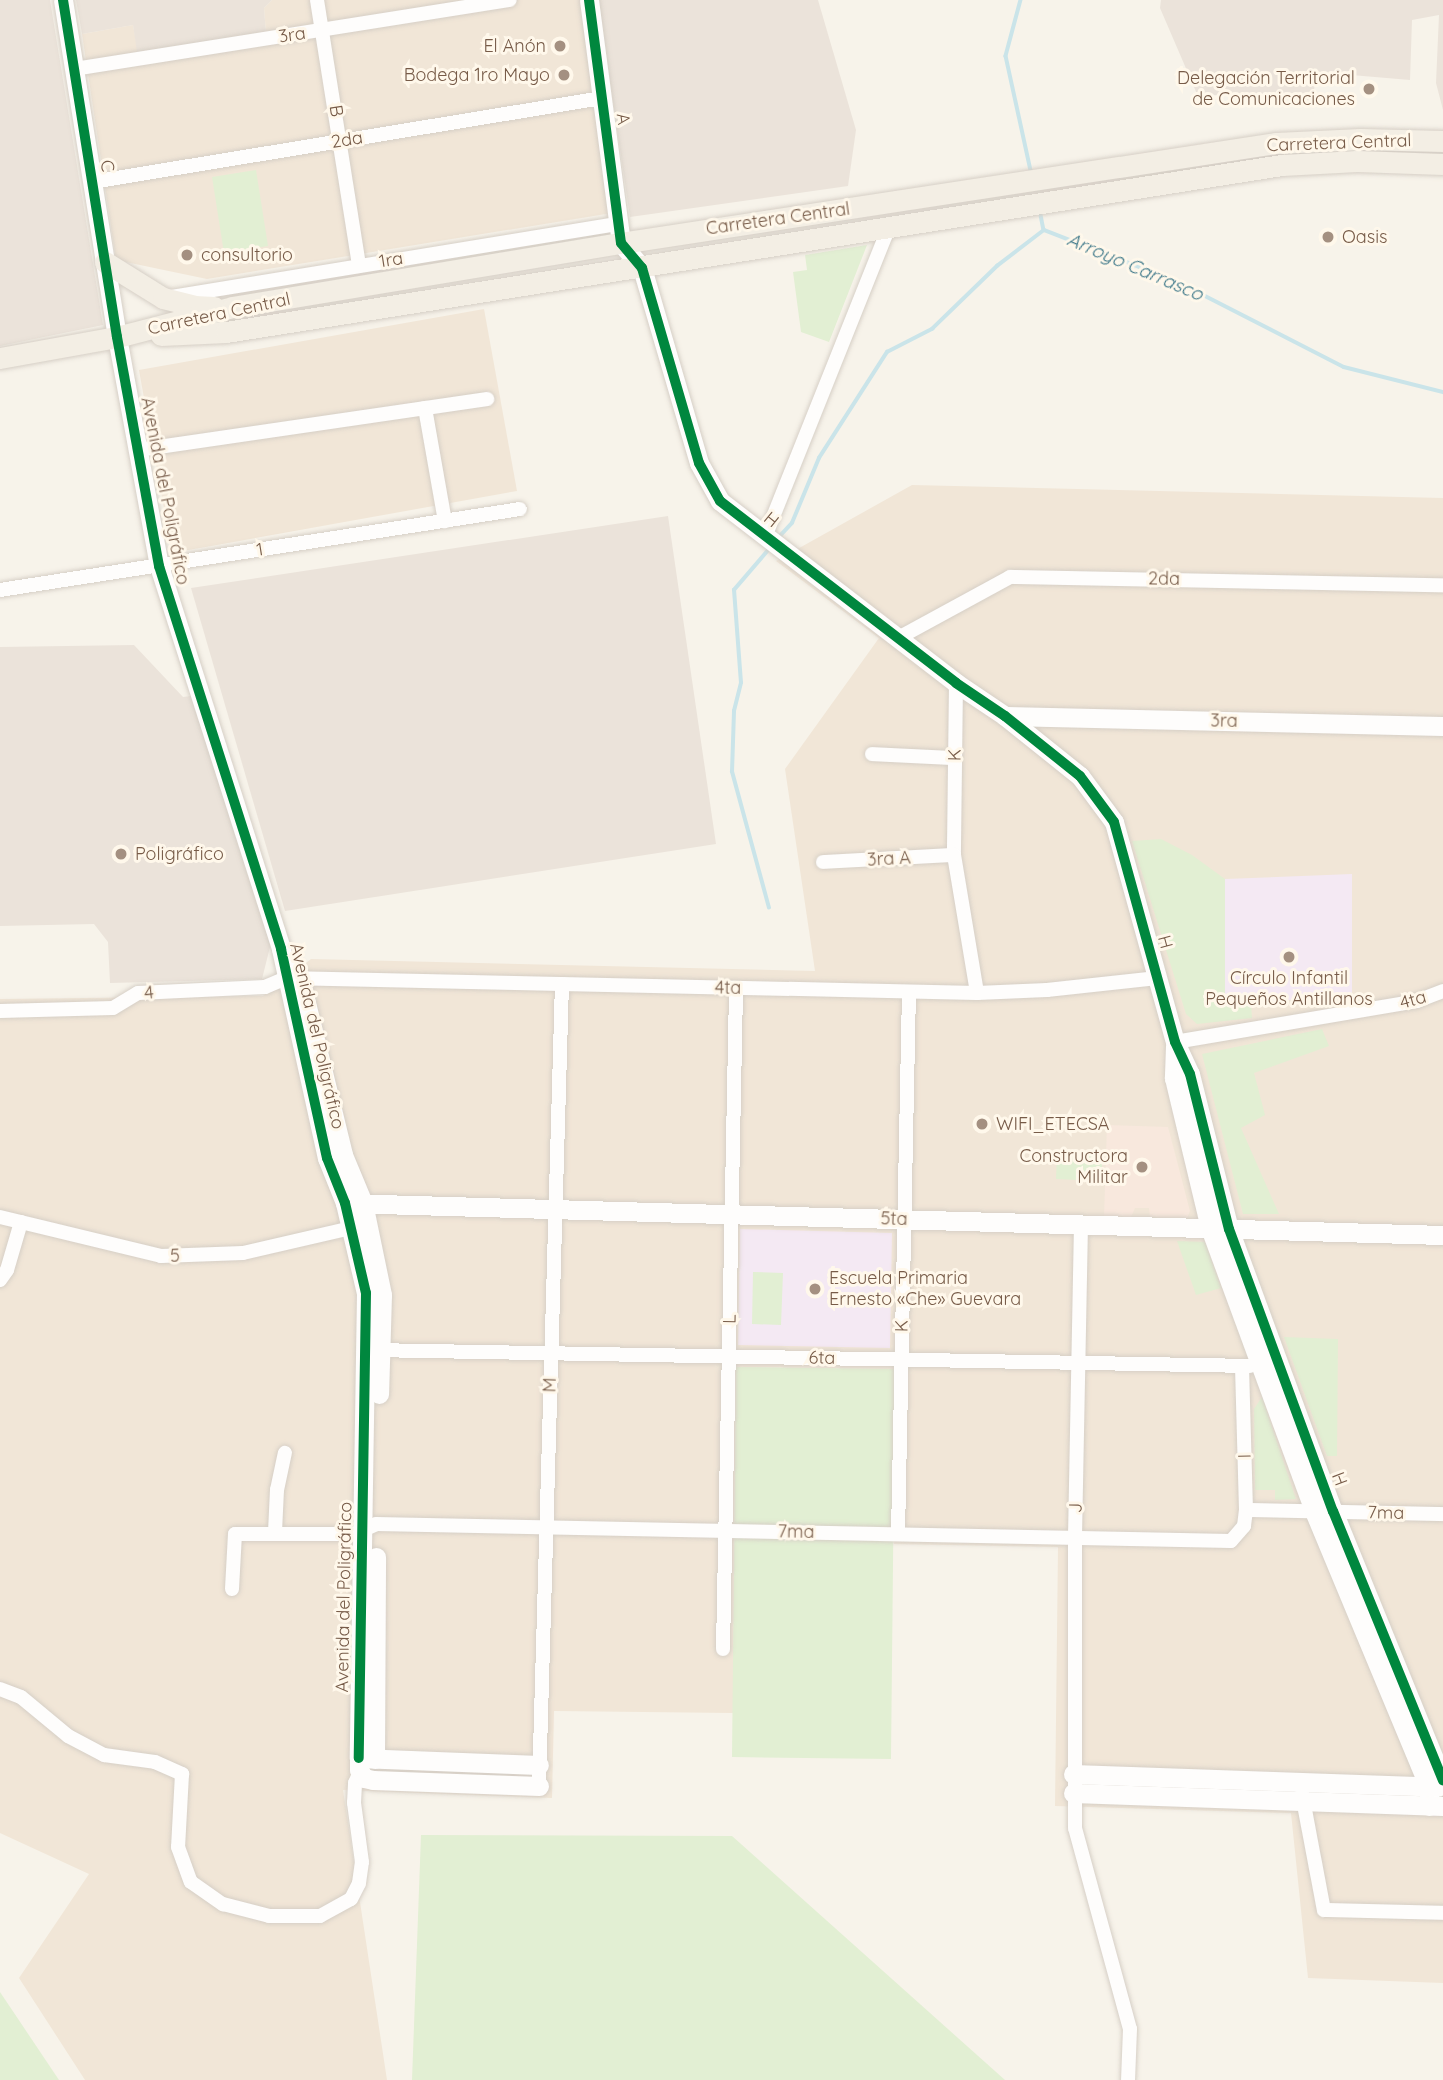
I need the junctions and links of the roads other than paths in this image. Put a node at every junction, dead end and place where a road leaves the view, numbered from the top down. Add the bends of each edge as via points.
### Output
1 (63, 0) edge
2 (317, 0) edge
3 (510, 0) edge
4 (589, 0) edge
5 (322, 31) junction
6 (74, 69) junction
7 (602, 97) junction
8 (1433, 140) edge
9 (341, 141) junction
10 (1413, 162) junction
11 (1443, 164) edge
12 (92, 182) junction
13 (889, 227) junction
14 (620, 234) junction
15 (105, 262) junction
16 (359, 264) junction
17 (642, 268) junction
18 (163, 298) junction
19 (233, 307) junction
20 (117, 337) junction
21 (0, 358) edge
22 (487, 399) dead end
23 (425, 408) junction
24 (138, 450) junction
25 (520, 509) dead end
26 (445, 521) junction
27 (765, 537) junction
28 (159, 566) junction
29 (1443, 584) edge
30 (0, 590) edge
31 (900, 637) junction
32 (956, 683) junction
33 (1005, 716) junction
34 (1443, 726) edge
35 (872, 754) dead end
36 (955, 758) junction
37 (954, 855) junction
38 (823, 862) dead end
39 (293, 978) junction
40 (1157, 978) junction
41 (562, 984) junction
42 (736, 988) junction
43 (1443, 991) edge
44 (909, 992) junction
45 (977, 993) junction
46 (0, 1011) edge
47 (1175, 1042) junction
48 (354, 1203) junction
49 (555, 1209) junction
50 (732, 1214) junction
51 (0, 1216) edge
52 (905, 1219) junction
53 (21, 1222) junction
54 (1081, 1224) junction
55 (351, 1228) junction
56 (1220, 1228) junction
57 (1443, 1235) edge
58 (0, 1280) edge
59 (373, 1350) junction
60 (551, 1353) junction
61 (729, 1356) junction
62 (902, 1359) junction
63 (1078, 1362) junction
64 (1260, 1366) junction
65 (285, 1453) dead end
66 (1246, 1510) junction
67 (1324, 1511) junction
68 (1443, 1514) edge
69 (370, 1527) junction
70 (546, 1527) junction
71 (726, 1530) junction
72 (275, 1532) junction
73 (898, 1534) junction
74 (1075, 1537) junction
75 (1231, 1541) joint
76 (232, 1589) dead end
77 (723, 1649) dead end
78 (0, 1689) edge
79 (364, 1762) junction
80 (539, 1765) junction
81 (1073, 1783) junction
82 (539, 1786) joint
83 (1302, 1792) junction
84 (1437, 1793) edge
85 (1443, 1913) edge
86 (1128, 2080) edge

1 - 6 street, C
2 - 5 street, B
3 - 5 street, 3ra
4 - 7 street, A
5 - 6 street, 3ra
5 - 9 street, B
6 - 12 street, C
7 - 9 street, 2da
7 - 14 street, A
8 - 10 main road
8 - 14 main road, Carretera Central via 1276,143 1016,185
9 - 12 street, 2da
9 - 16 street, B
10 - 11 main road, Carretera Central
10 - 13 main road, Carretera Central via 1282,164
12 - 15 street, C
13 - 17 main road, Carretera Central
13 - 27 street
14 - 16 street, 1ra
14 - 17 street
14 - 19 main road, Carretera Central
15 - 18 main road
15 - 20 street, C
16 - 18 street, 1ra
17 - 20 main road, Carretera Central via 226,332
17 - 27 street, H via 704,474 720,501
18 - 19 main road via 194,306
19 - 20 main road, Carretera Central
20 - 21 main road, Carretera Central
20 - 24 street, Avenida del Poligráfico
22 - 23 street
23 - 24 street
23 - 26 street
24 - 28 street, Avenida del Poligráfico
25 - 26 street, 1
26 - 28 street, 1
27 - 31 street, H
28 - 30 street, 1
28 - 39 street, Avenida del Poligráfico
29 - 31 street, 2da via 1010,577
31 - 32 street, H
32 - 33 street, H
32 - 36 street, K
33 - 34 street, 3ra
33 - 40 street, H via 1080,776 1114,822
35 - 36 street
36 - 37 street, K
37 - 38 street, 3ra A
37 - 45 street, K
39 - 41 street, 4ta
39 - 46 street, 4 via 265,987 138,993 113,1008
39 - 48 street, Avenida del Poligráfico via 327,1158
40 - 45 street, 4ta
40 - 47 street, H
41 - 42 street, 4ta
41 - 49 street, M
42 - 44 street, 4ta
42 - 50 street, L
43 - 47 street, 4ta via 1408,1003
44 - 45 street, 4ta
44 - 52 street, K
47 - 56 street, H via 1190,1074
48 - 49 street, 5ta
48 - 55 street, Avenida del Poligráfico
48 - 59 street, Avenida del Poligráfico via 382,1295
49 - 50 street, 5ta
49 - 60 street, M
50 - 52 street, 5ta
50 - 61 street, L
51 - 53 street, 5
52 - 54 street, 5ta
52 - 62 street, K
53 - 55 street, 5 via 161,1256 243,1253
53 - 58 street
54 - 56 street, 5ta
54 - 63 street, J
55 - 59 street, Avenida del Poligráfico
56 - 57 street, 5ta
56 - 64 street, H
59 - 60 street, 6ta
59 - 69 street, Avenida del Poligráfico
60 - 61 street, 6ta
60 - 70 street, M
61 - 62 street, 6ta
61 - 71 street, L
62 - 63 street, 6ta
62 - 73 street, K
63 - 64 street, 6ta
63 - 74 street, J
64 - 66 street, I
64 - 67 street, H
65 - 72 street
66 - 67 street, 7ma
66 - 75 street, I via 1244,1526
67 - 68 street, 7ma
67 - 84 street, H
69 - 70 street, 7ma
69 - 72 street, 7ma via 313,1534
69 - 79 street, Avenida del Poligráfico
70 - 71 street, 7ma
70 - 80 street, M
71 - 73 street, 7ma
71 - 77 street, L
72 - 76 street, 7ma via 235,1534
73 - 74 street, 7ma
74 - 75 street, 7ma
74 - 81 street, J
78 - 79 street via 21,1697 68,1736 104,1755 155,1762 182,1774 178,1847 191,1882 223,1904 269,1916 320,1916 351,1899 362,1862 354,1802
79 - 80 street
79 - 82 street via 364,1778 373,1780
80 - 82 street, M
81 - 83 street
81 - 86 street, J via 1075,1828 1130,2029
83 - 84 street
83 - 85 street via 1324,1910

